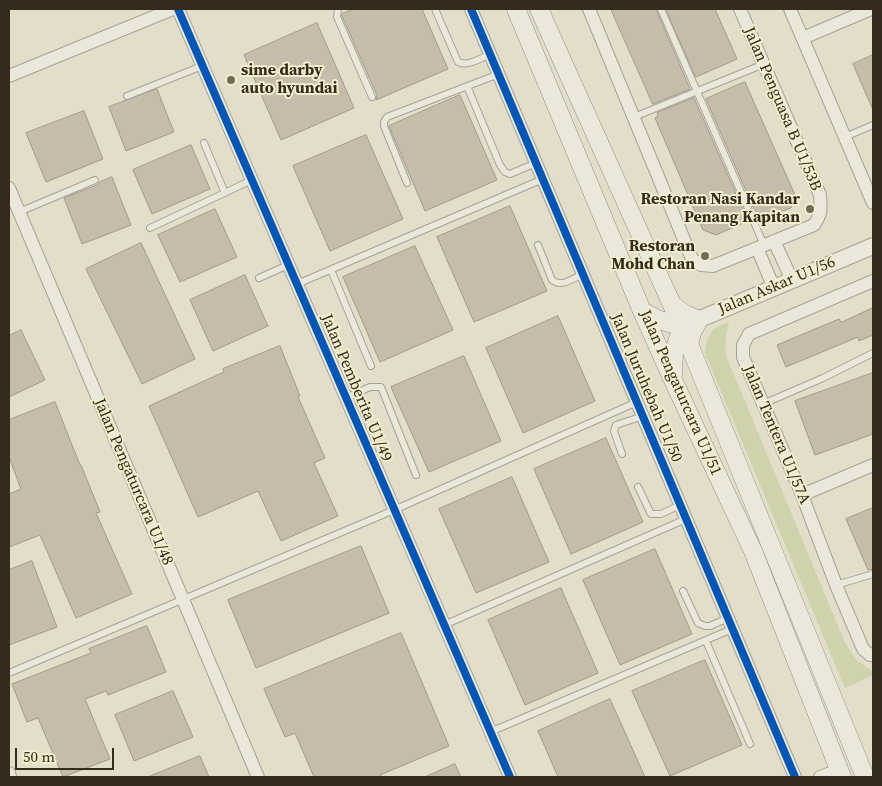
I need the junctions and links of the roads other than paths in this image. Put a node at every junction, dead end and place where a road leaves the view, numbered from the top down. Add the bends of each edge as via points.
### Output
1 (173, 9) edge
2 (178, 9) edge
3 (338, 9) edge
4 (435, 9) edge
5 (471, 9) edge
6 (516, 9) edge
7 (539, 9) edge
8 (589, 9) edge
9 (661, 9) edge
10 (740, 9) edge
11 (790, 9) edge
12 (871, 9) edge
13 (803, 38) junction
14 (490, 54) junction
15 (764, 64) junction
16 (202, 66) junction
17 (499, 74) junction
18 (9, 76) edge
19 (467, 86) junction
20 (697, 92) junction
21 (126, 96) dead end
22 (372, 97) dead end
23 (634, 117) junction
24 (873, 125) edge
25 (845, 138) junction
26 (204, 144) dead end
27 (536, 163) junction
28 (543, 179) junction
29 (95, 180) dead end
30 (252, 180) junction
31 (407, 183) dead end
32 (9, 188) edge
33 (226, 193) junction
34 (873, 203) edge
35 (19, 212) junction
36 (150, 228) dead end
37 (538, 245) dead end
38 (765, 245) junction
39 (873, 246) edge
40 (288, 266) junction
41 (331, 270) junction
42 (583, 274) junction
43 (259, 278) dead end
44 (792, 280) junction
45 (873, 281) edge
46 (297, 284) junction
47 (774, 288) junction
48 (672, 306) junction
49 (642, 311) junction
50 (699, 320) junction
51 (682, 327) junction
52 (689, 345) junction
53 (873, 353) edge
54 (371, 366) dead end
55 (673, 380) junction
56 (346, 398) junction
57 (637, 402) junction
58 (764, 404) junction
59 (643, 416) junction
60 (622, 454) dead end
61 (873, 465) edge
62 (416, 475) dead end
63 (638, 488) dead end
64 (802, 495) junction
65 (680, 505) junction
66 (394, 510) junction
67 (686, 519) junction
68 (873, 574) edge
69 (836, 584) junction
70 (683, 591) dead end
71 (183, 599) junction
72 (730, 623) junction
73 (444, 625) junction
74 (706, 641) junction
75 (873, 656) edge
76 (9, 673) edge
77 (490, 732) junction
78 (750, 744) dead end
79 (9, 773) edge
80 (840, 774) edge
81 (10, 777) edge
82 (258, 777) edge
83 (510, 777) edge
84 (795, 777) edge
85 (820, 777) edge
86 (864, 777) edge

1 - 18 street
2 - 16 street, Jalan Pemberita U1/49
3 - 22 lane via 337,16
4 - 14 lane via 458,62 471,62
5 - 14 street, Jalan Juruhebah U1/50
6 - 49 main road, Jalan Pengaturcara U1/51
7 - 48 main road, Jalan Pengaturcara U1/51
8 - 23 street, Jalan Penguasa B U1/53B
9 - 20 lane
10 - 15 street, Jalan Penguasa B U1/53B
11 - 13 street
12 - 13 street
13 - 25 street
14 - 17 street, Jalan Juruhebah U1/50
15 - 20 lane
15 - 38 street, Jalan Penguasa B U1/53B via 820,195 821,210 814,225
16 - 21 lane
16 - 30 street, Jalan Pemberita U1/49
17 - 19 lane
17 - 27 street, Jalan Juruhebah U1/50
19 - 27 lane via 505,172 510,174
19 - 31 lane via 386,117 384,126
20 - 23 lane
20 - 38 lane
23 - 38 street, Jalan Penguasa B U1/53B via 692,259 701,265 713,266
24 - 25 lane
25 - 34 street
26 - 33 lane
27 - 28 street, Jalan Juruhebah U1/50
28 - 41 lane
28 - 42 street, Jalan Juruhebah U1/50
29 - 35 lane
30 - 33 lane
30 - 40 street, Jalan Pemberita U1/49
32 - 35 street, Jalan Pengaturcara U1/48
33 - 36 lane
35 - 71 street, Jalan Pengaturcara U1/48
37 - 42 lane via 556,283 564,283
38 - 44 street
38 - 47 street
39 - 44 street, Jalan Askar U1/56
40 - 43 lane
40 - 46 street, Jalan Pemberita U1/49
41 - 46 lane
41 - 54 lane
42 - 57 street, Jalan Juruhebah U1/50
44 - 47 street, Jalan Askar U1/56
45 - 58 street, Jalan Tentera U1/57A via 748,334 743,345 743,357
46 - 56 street, Jalan Pemberita U1/49
47 - 50 street, Jalan Askar U1/56
48 - 50 main road
48 - 51 main road, Jalan Pengaturcara U1/51
49 - 51 main road
49 - 55 main road, Jalan Pengaturcara U1/51
50 - 51 street, Jalan Askar U1/56
50 - 52 main road
51 - 52 main road, Jalan Pengaturcara U1/51
51 - 55 main road via 674,352
52 - 86 main road, Jalan Pengaturcara U1/51
53 - 58 lane
55 - 80 main road, Jalan Pengaturcara U1/51 via 753,552
56 - 62 lane via 370,387 381,387
56 - 66 street, Jalan Pemberita U1/49
57 - 59 street, Jalan Juruhebah U1/50
57 - 66 lane
58 - 64 street, Jalan Tentera U1/57A
59 - 60 lane via 616,425 614,430
59 - 65 street, Jalan Juruhebah U1/50
61 - 64 street
63 - 65 lane via 651,514 661,514
64 - 69 street, Jalan Tentera U1/57A
65 - 67 street, Jalan Juruhebah U1/50
66 - 71 lane
66 - 73 street, Jalan Pemberita U1/49
67 - 72 street, Jalan Juruhebah U1/50
67 - 73 lane
68 - 69 lane
69 - 75 street, Jalan Tentera U1/57A via 863,649
70 - 72 lane via 698,623 710,626
71 - 76 lane
71 - 82 street, Jalan Pengaturcara U1/48
72 - 74 lane
72 - 84 street, Jalan Juruhebah U1/50
73 - 77 street, Jalan Pemberita U1/49
74 - 77 lane
74 - 78 lane
77 - 83 street, Jalan Pemberita U1/49
79 - 81 street
80 - 85 street

